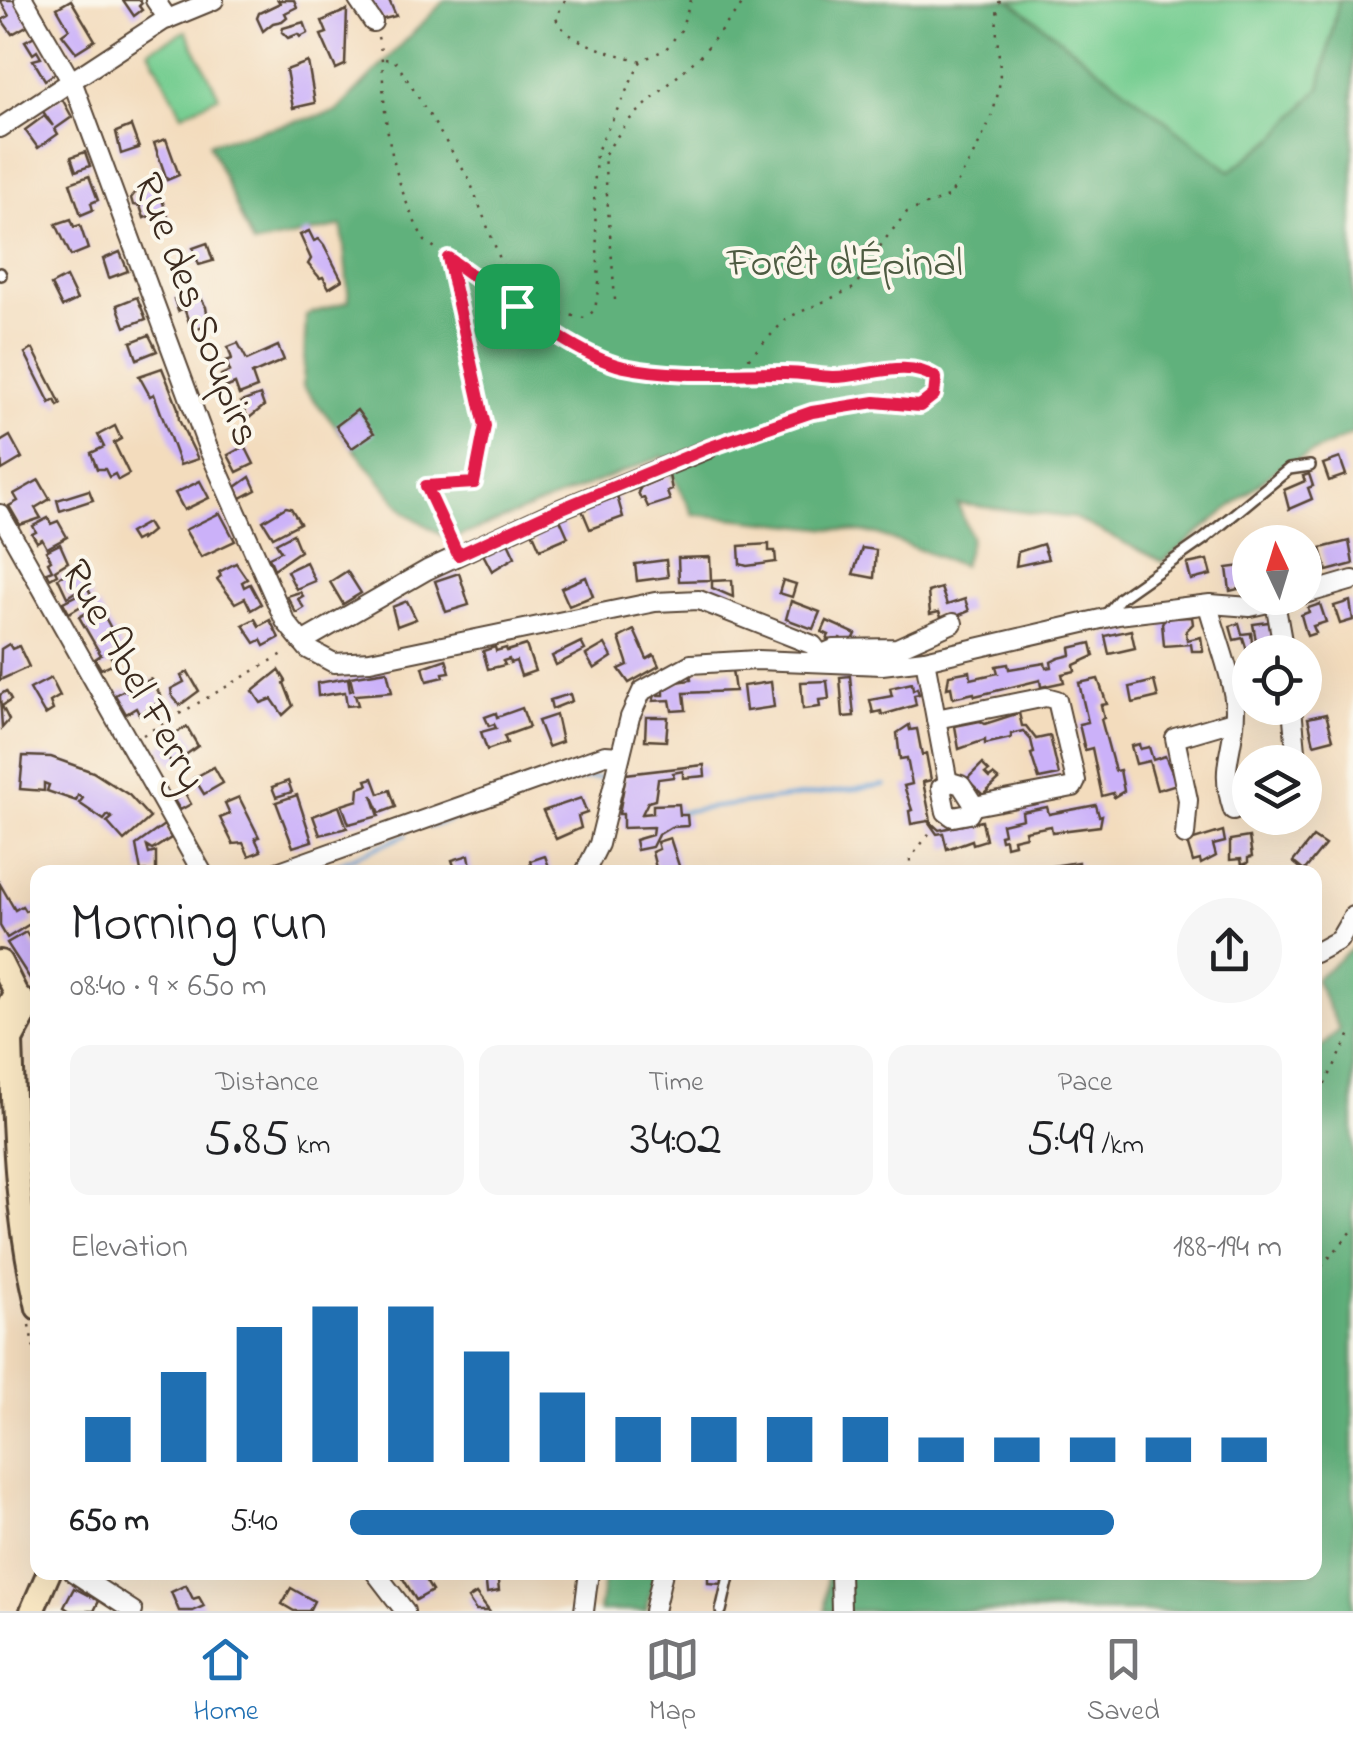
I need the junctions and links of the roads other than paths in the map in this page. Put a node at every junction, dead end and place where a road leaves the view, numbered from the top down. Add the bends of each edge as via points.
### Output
1 (24, 0) edge
2 (156, 0) edge
3 (214, 0) edge
4 (358, 0) edge
5 (168, 18) junction
6 (374, 22) road end
7 (72, 81) junction
8 (0, 128) edge
9 (708, 448) road end
10 (1310, 466) dead end
11 (0, 514) edge
12 (1353, 580) edge
13 (1322, 589) edge
14 (1208, 604) junction
15 (1232, 606) edge
16 (1103, 618) junction
17 (953, 623) dead end
18 (302, 642) junction
19 (824, 657) junction
20 (925, 660) junction
21 (1232, 694) edge
22 (936, 719) junction
23 (1232, 720) edge
24 (1232, 725) edge
25 (620, 756) junction
26 (948, 783) junction
27 (974, 806) junction
28 (1232, 806) edge
29 (1185, 836) dead end
30 (198, 865) edge
31 (298, 865) edge
32 (588, 865) edge
33 (1353, 916) edge
34 (1322, 949) edge
35 (0, 962) edge
36 (27, 1004) edge
37 (30, 1275) edge
38 (46, 1580) edge
39 (85, 1580) edge
40 (382, 1580) edge
41 (588, 1580) edge
42 (661, 1580) edge
43 (728, 1580) edge
44 (840, 1580) edge
45 (402, 1609) edge
46 (32, 1611) edge
47 (133, 1611) edge
48 (584, 1611) edge
49 (654, 1611) edge
50 (722, 1611) edge
51 (841, 1611) edge

1 - 7 street, Rue des Soupirs
2 - 5 street
3 - 5 street
4 - 6 street
5 - 7 street
7 - 8 street
7 - 18 street, Rue des Soupirs via 208,448 285,621
9 - 18 street via 458,555
10 - 16 lane via 1289,470 1120,598
11 - 30 street, Rue Abel Ferry
12 - 13 street
14 - 15 street
14 - 16 street
14 - 21 street
16 - 20 street
17 - 19 street via 898,648 834,649
18 - 19 street via 334,663 370,660 655,602 698,600 813,645
19 - 20 street via 882,665
19 - 25 street via 691,664 642,691
20 - 22 street
22 - 26 street
22 - 27 street via 1046,696 1058,700 1073,787
23 - 29 street via 1174,738 1188,800
24 - 28 street via 1224,770
25 - 31 street via 604,756
25 - 32 street
26 - 27 street via 960,785
26 - 27 street via 940,792 946,812 969,814
33 - 34 street via 1339,940
35 - 36 street
36 - 37 street via 12,1040 16,1184
38 - 46 street
39 - 47 street
40 - 45 street
41 - 48 street
42 - 49 street
43 - 50 lane
44 - 51 street

